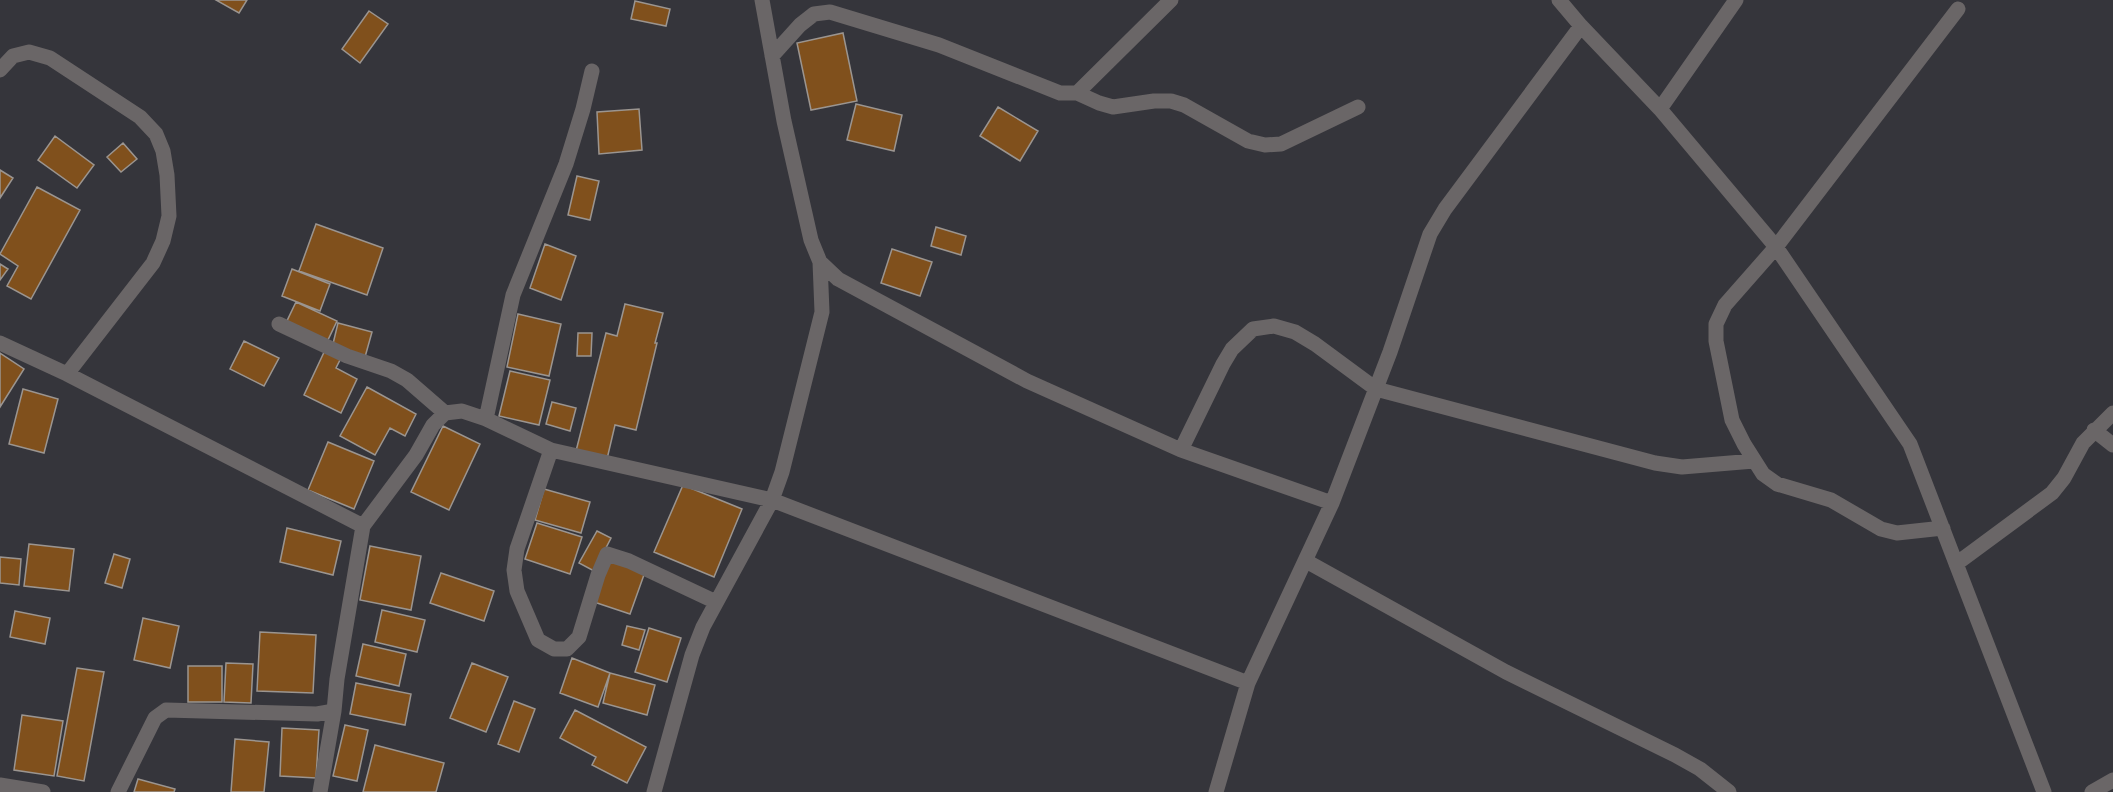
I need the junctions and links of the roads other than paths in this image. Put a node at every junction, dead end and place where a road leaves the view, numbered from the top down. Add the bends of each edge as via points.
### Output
1 (762, 0) edge
2 (1172, 0) edge
3 (1558, 0) edge
4 (1736, 0) edge
5 (1958, 9) dead end
6 (1581, 26) junction
7 (772, 56) junction
8 (0, 70) edge
9 (592, 71) dead end
10 (1077, 93) junction
11 (1358, 107) dead end
12 (1660, 109) junction
13 (1776, 247) junction
14 (820, 262) junction
15 (279, 324) dead end
16 (0, 343) edge
17 (67, 374) junction
18 (1376, 389) junction
19 (445, 413) junction
20 (2113, 413) edge
21 (486, 419) junction
22 (2094, 430) junction
23 (2113, 445) edge
24 (551, 450) junction
25 (1181, 450) junction
26 (1754, 461) junction
27 (772, 500) junction
28 (1332, 503) junction
29 (363, 526) junction
30 (1942, 528) junction
31 (1306, 561) junction
32 (1956, 564) junction
33 (716, 602) junction
34 (1248, 683) junction
35 (334, 711) junction
36 (2113, 780) edge
37 (0, 785) edge
38 (43, 792) edge
39 (118, 792) edge
40 (320, 792) edge
41 (654, 792) edge
42 (1216, 792) edge
43 (1729, 792) edge
44 (2044, 792) edge
45 (2092, 792) edge

1 - 7 street
2 - 10 street
3 - 6 street
4 - 12 street
5 - 13 street
6 - 12 street
6 - 18 street via 1430,234
7 - 10 street via 814,14 830,12 939,45 1060,93
7 - 14 street via 811,240
8 - 17 street via 13,56 29,52 50,58 140,117 156,134 163,151 169,216 164,241 153,263
9 - 21 street via 566,164 513,295
10 - 11 street via 1113,106 1172,101 1248,141 1265,145 1281,144
12 - 13 street
13 - 26 street via 1725,305 1716,324 1732,420
13 - 30 street via 1910,444
14 - 25 street via 849,286 1027,381
14 - 27 street via 822,312 787,456
15 - 19 street via 347,356 391,371
16 - 17 street
17 - 29 street
18 - 25 street via 1295,332 1274,326 1252,329 1223,364
18 - 26 street via 1655,463 1682,467
18 - 28 street
19 - 21 street via 462,411
19 - 29 street
20 - 22 street
21 - 24 street
22 - 23 street
22 - 32 street via 2052,493
24 - 27 street
24 - 33 street via 517,549 514,570 516,591 538,640 554,649 567,649 579,637 607,554
25 - 28 street
26 - 30 street via 1777,484 1831,500 1881,529 1897,533
27 - 33 street
27 - 34 street
28 - 31 street
29 - 35 street
30 - 32 street
31 - 34 street
31 - 43 street via 1506,672 1675,755
32 - 44 street
33 - 41 street via 692,655
34 - 42 street
35 - 39 street via 317,714 166,710 155,718
35 - 40 street
36 - 45 street
37 - 38 street

